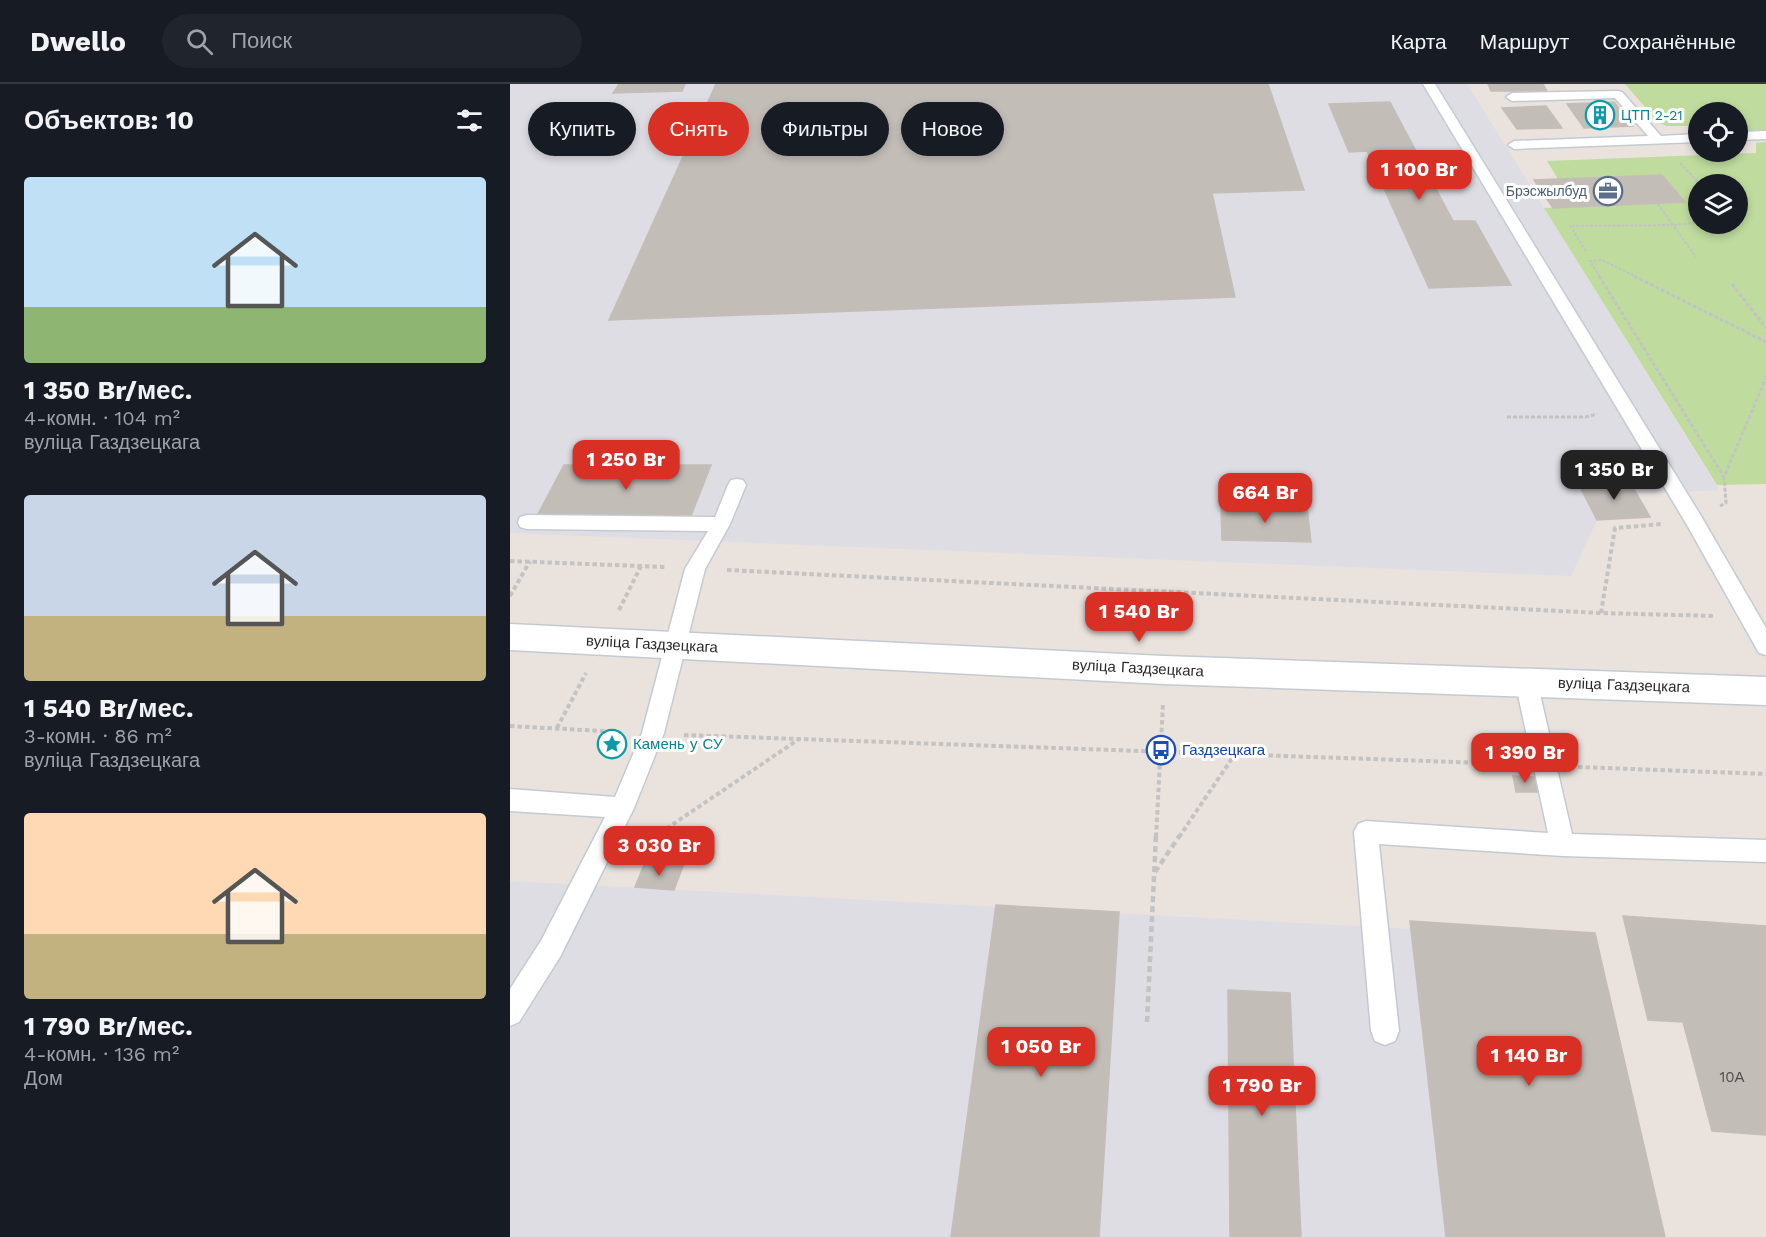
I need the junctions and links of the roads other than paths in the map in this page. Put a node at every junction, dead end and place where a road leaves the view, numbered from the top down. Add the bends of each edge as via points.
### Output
1 (1429, 84) edge
2 (1512, 97) dead end
3 (1766, 135) edge
4 (1748, 136) edge
5 (1688, 138) edge
6 (1658, 139) junction
7 (1514, 145) dead end
8 (737, 485) dead end
9 (527, 522) dead end
10 (721, 524) junction
11 (510, 638) edge
12 (676, 645) junction
13 (1766, 647) edge
14 (1526, 681) junction
15 (1766, 691) edge
16 (510, 800) edge
17 (622, 808) junction
18 (1563, 845) junction
19 (1766, 851) edge
20 (510, 1013) edge
21 (1385, 1030) dead end

1 - 13 lane via 1751,616
2 - 6 lane via 1618,94
3 - 4 lane
5 - 6 lane
6 - 7 lane
8 - 10 lane
9 - 10 lane
10 - 12 lane via 695,569
11 - 12 street, вуліца Газдзецкага
12 - 14 street, вуліца Газдзецкага via 1164,670
12 - 17 lane via 653,734
14 - 15 street, вуліца Газдзецкага
14 - 18 lane
16 - 17 lane
17 - 20 lane via 551,948
18 - 19 lane
18 - 21 lane via 1366,832

